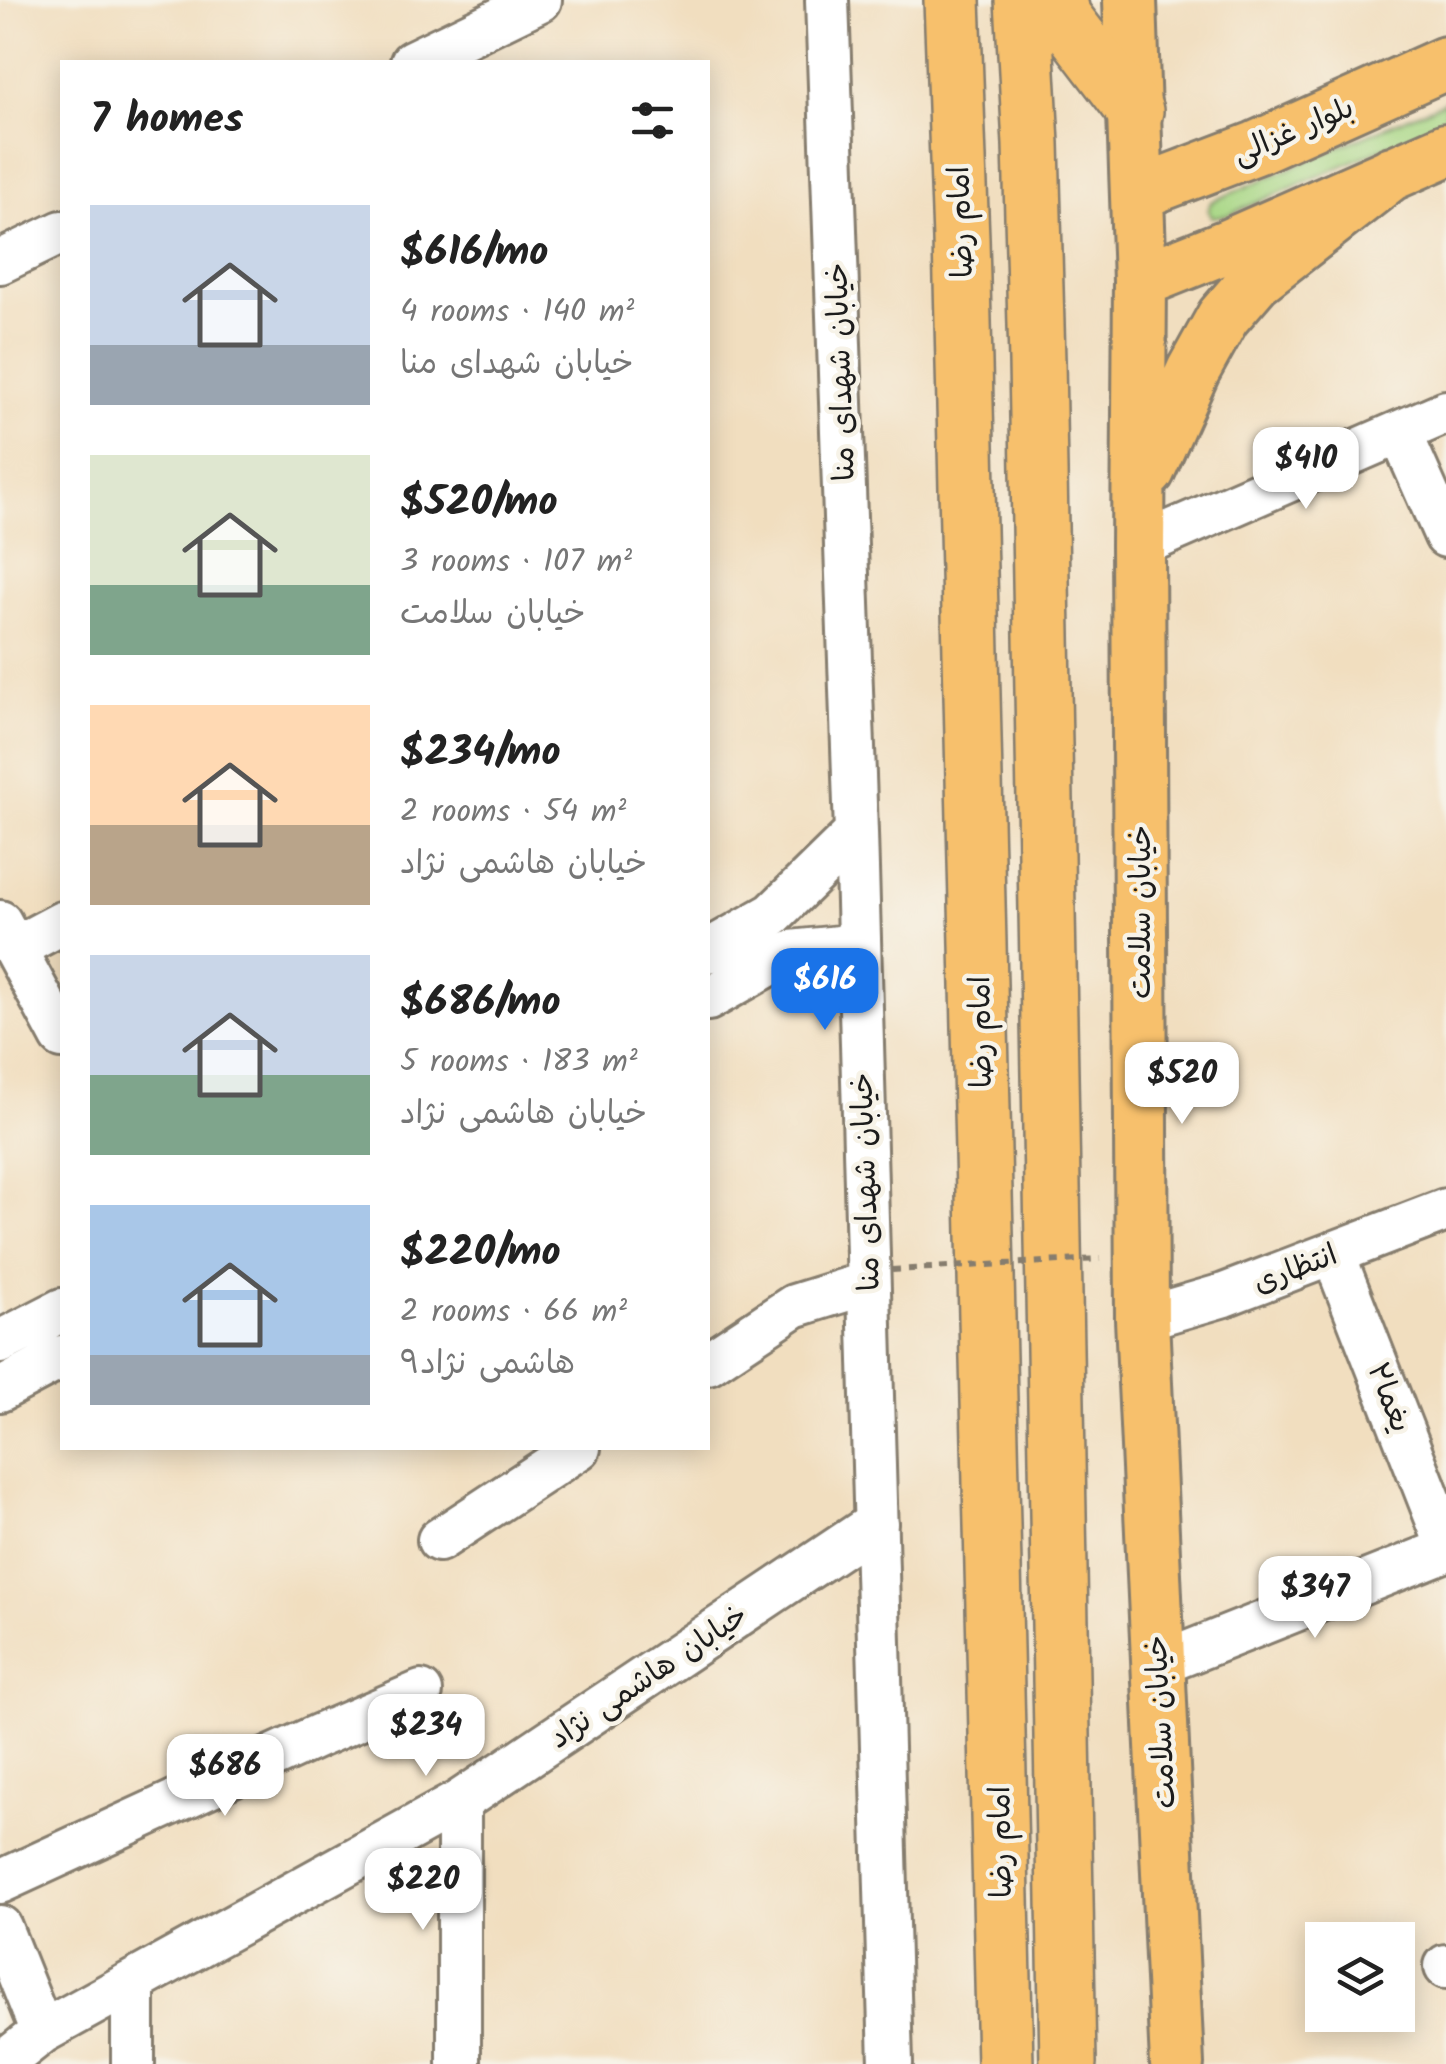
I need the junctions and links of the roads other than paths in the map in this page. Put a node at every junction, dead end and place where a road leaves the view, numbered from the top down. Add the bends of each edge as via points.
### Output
1 (540, 0) edge
2 (827, 0) edge
3 (952, 0) edge
4 (1023, 0) edge
5 (1059, 0) edge
6 (1130, 0) edge
7 (416, 60) edge
8 (1446, 63) edge
9 (1135, 110) junction
10 (1446, 150) edge
11 (1392, 173) junction
12 (1138, 193) junction
13 (60, 233) edge
14 (0, 262) edge
15 (1140, 281) junction
16 (1446, 412) edge
17 (1400, 432) junction
18 (1139, 490) junction
19 (1446, 536) edge
20 (1138, 546) junction
21 (856, 833) junction
22 (60, 923) edge
23 (782, 933) junction
24 (8, 935) edge
25 (859, 944) junction
26 (710, 951) edge
27 (710, 997) edge
28 (60, 1033) edge
29 (1446, 1210) edge
30 (1333, 1254) junction
31 (880, 1277) junction
32 (60, 1311) edge
33 (1142, 1318) junction
34 (0, 1342) edge
35 (60, 1359) edge
36 (710, 1362) edge
37 (0, 1390) edge
38 (576, 1450) edge
39 (876, 1524) junction
40 (439, 1540) dead end
41 (1446, 1542) edge
42 (1446, 1550) edge
43 (1157, 1665) junction
44 (421, 1692) dead end
45 (459, 1802) junction
46 (0, 1882) edge
47 (0, 1928) edge
48 (133, 1982) junction
49 (42, 2032) junction
50 (2, 2064) edge
51 (133, 2064) edge
52 (459, 2064) edge
53 (890, 2064) edge
54 (1005, 2064) edge
55 (1068, 2064) edge
56 (1177, 2064) edge

1 - 7 street
2 - 21 street, خیابان شهدای منا
3 - 54 highway, امام رضا
4 - 55 highway via 1037,361
5 - 9 highway via 1064,18
6 - 9 main road, خیابان سلامت
8 - 12 main road, بلوار غزالی
9 - 12 main road, خیابان سلامت
10 - 11 main road
11 - 15 main road
11 - 18 main road via 1255,280 1223,317
12 - 15 main road, خیابان سلامت
13 - 14 street
15 - 18 main road, خیابان سلامت
16 - 17 street
17 - 19 street
17 - 20 street
18 - 20 main road, خیابان سلامت
20 - 33 main road, خیابان سلامت
21 - 23 street
21 - 25 street, خیابان شهدای منا
22 - 24 street
23 - 25 street
23 - 26 street
23 - 27 street
24 - 28 street
25 - 31 street, خیابان شهدای منا
29 - 30 street, انتظاری
30 - 33 street, انتظاری
30 - 41 street, یغما۲
31 - 36 street via 794,1306
31 - 39 street, خیابان شهدای منا
32 - 34 street
33 - 43 main road, خیابان سلامت
35 - 37 street
38 - 40 street
39 - 45 street, خیابان هاشمی نژاد
39 - 53 street, خیابان شهدای منا
42 - 43 street
43 - 56 main road, خیابان سلامت
44 - 46 street
45 - 48 street, خیابان هاشمی نژاد
45 - 52 street
47 - 49 street
48 - 49 street, خیابان هاشمی نژاد
48 - 51 street
49 - 50 street, خیابان هاشمی نژاد

